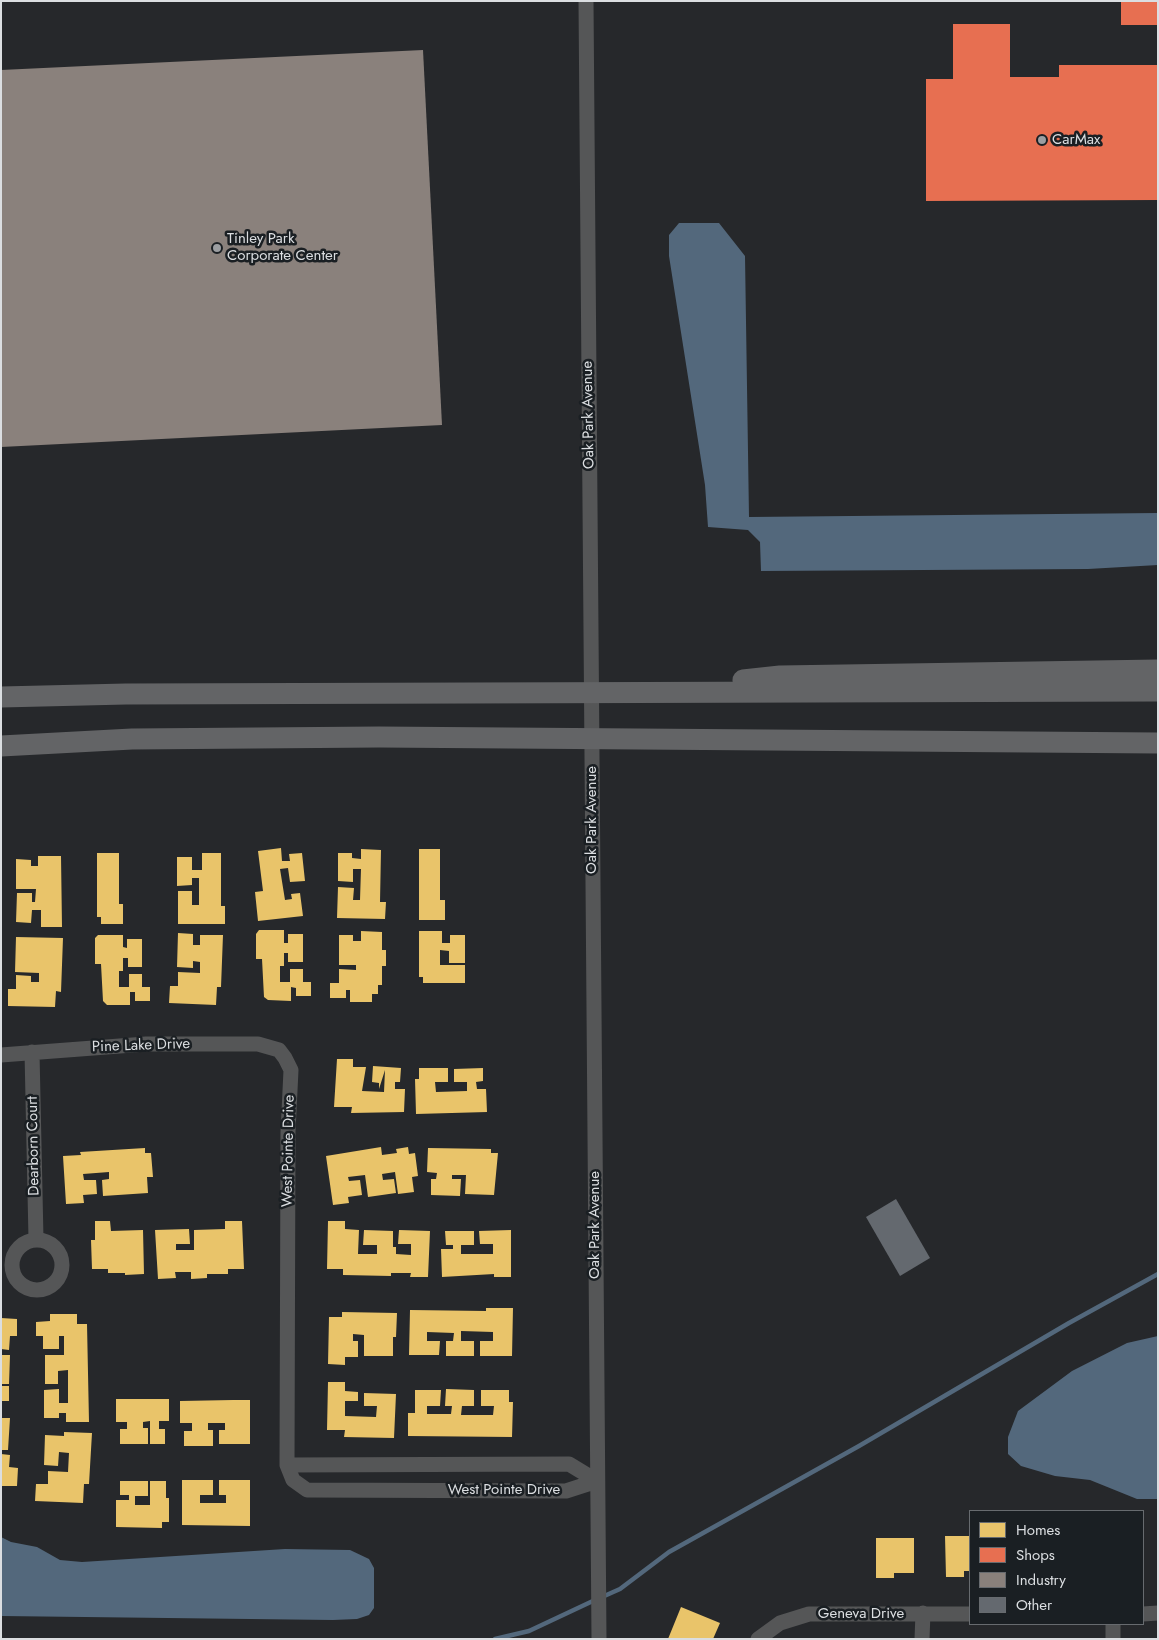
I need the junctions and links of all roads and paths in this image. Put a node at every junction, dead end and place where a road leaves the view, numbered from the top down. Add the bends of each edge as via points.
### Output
1 (586, 1) edge
2 (1158, 670) edge
3 (1158, 691) edge
4 (623, 693) junction
5 (1, 697) edge
6 (1158, 743) edge
7 (1, 746) edge
8 (280, 1050) joint
9 (32, 1052) junction
10 (1, 1056) edge
11 (36, 1239) dead end
12 (287, 1465) junction
13 (597, 1481) junction
14 (923, 1613) junction
15 (1158, 1613) edge
16 (969, 1614) edge
17 (1144, 1614) edge
18 (1113, 1625) edge
19 (599, 1634) edge
20 (758, 1639) edge
21 (922, 1639) edge
22 (1114, 1639) edge

1 - 13 street, Oak Park Avenue
2 - 4 highway via 780,676
3 - 4 highway
4 - 5 highway
6 - 7 highway via 380,737 132,739
8 - 9 street, Pine Lake Drive via 258,1044 159,1044
8 - 12 street, West Pointe Drive via 291,1070
9 - 10 street, Pine Lake Drive
9 - 11 street, Dearborn Court
12 - 13 street, West Pointe Drive via 569,1464
12 - 13 street, West Pointe Drive via 293,1480 307,1490 566,1491
13 - 19 street, Oak Park Avenue
14 - 16 street, Geneva Drive
14 - 20 street, Geneva Drive via 809,1614 780,1623
14 - 21 street
15 - 17 street
18 - 22 street

